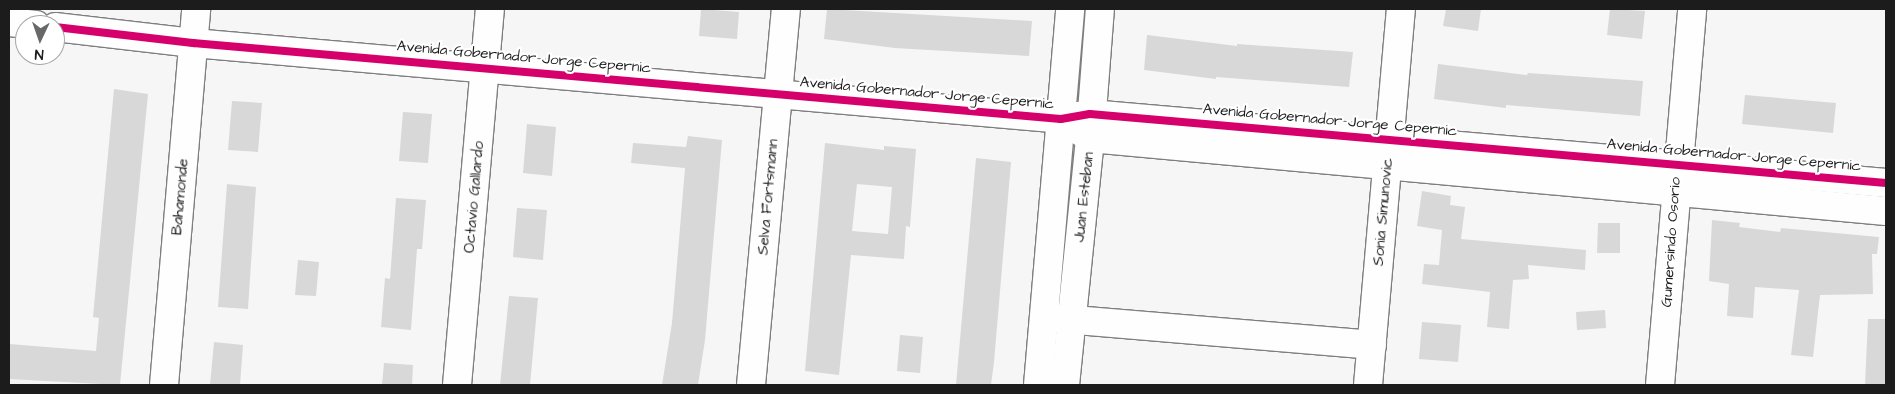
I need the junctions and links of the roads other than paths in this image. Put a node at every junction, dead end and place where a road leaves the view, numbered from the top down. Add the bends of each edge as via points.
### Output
1 (196, 9) edge
2 (490, 9) edge
3 (786, 9) edge
4 (1070, 9) edge
5 (1100, 9) edge
6 (1401, 9) edge
7 (1692, 9) edge
8 (65, 28) edge
9 (193, 42) junction
10 (486, 68) junction
11 (778, 93) junction
12 (1061, 119) junction
13 (1090, 126) junction
14 (1389, 139) junction
15 (1677, 162) junction
16 (1387, 166) junction
17 (1886, 182) edge
18 (1674, 192) junction
19 (1886, 211) edge
20 (1057, 318) junction
21 (1372, 345) junction
22 (164, 385) edge
23 (457, 385) edge
24 (751, 385) edge
25 (1038, 385) edge
26 (1064, 385) edge
27 (1368, 385) edge
28 (1660, 385) edge

1 - 9 street, Bahamonde
2 - 10 street, Octavio Gallardo
3 - 11 street, Selva Fortsmann
4 - 12 street, Juan Esteban
5 - 13 street, Juan Esteban
6 - 14 street, Sonia Simunovic
7 - 15 street, Gumersindo Osorio
8 - 9 street, Avenida Gobernador Jorge Cepernic
9 - 10 street, Avenida Gobernador Jorge Cepernic
9 - 22 street, Bahamonde
10 - 11 street, Avenida Gobernador Jorge Cepernic
10 - 23 street, Octavio Gallardo
11 - 12 street, Avenida Gobernador Jorge Cepernic
11 - 24 street, Selva Fortsmann
12 - 13 street, Avenida Gobernador Jorge Cepernic
12 - 20 street, Juan Esteban
13 - 14 street, Avenida Gobernador Jorge Cepernic
13 - 16 street, Avenida Gobernador Jorge Cepernic
13 - 20 street, Juan Esteban
14 - 15 street, Avenida Gobernador Jorge Cepernic
14 - 16 street, Sonia Simunovic
15 - 17 street, Avenida Gobernador Jorge Cepernic
15 - 18 street, Gumersindo Osorio
16 - 18 street, Avenida Gobernador Jorge Cepernic
16 - 21 street, Sonia Simunovic
18 - 19 street, Avenida Gobernador Jorge Cepernic
18 - 28 street, Gumersindo Osorio
20 - 21 street
20 - 25 street, Juan Esteban
20 - 26 street, Juan Esteban
21 - 27 street, Sonia Simunovic

